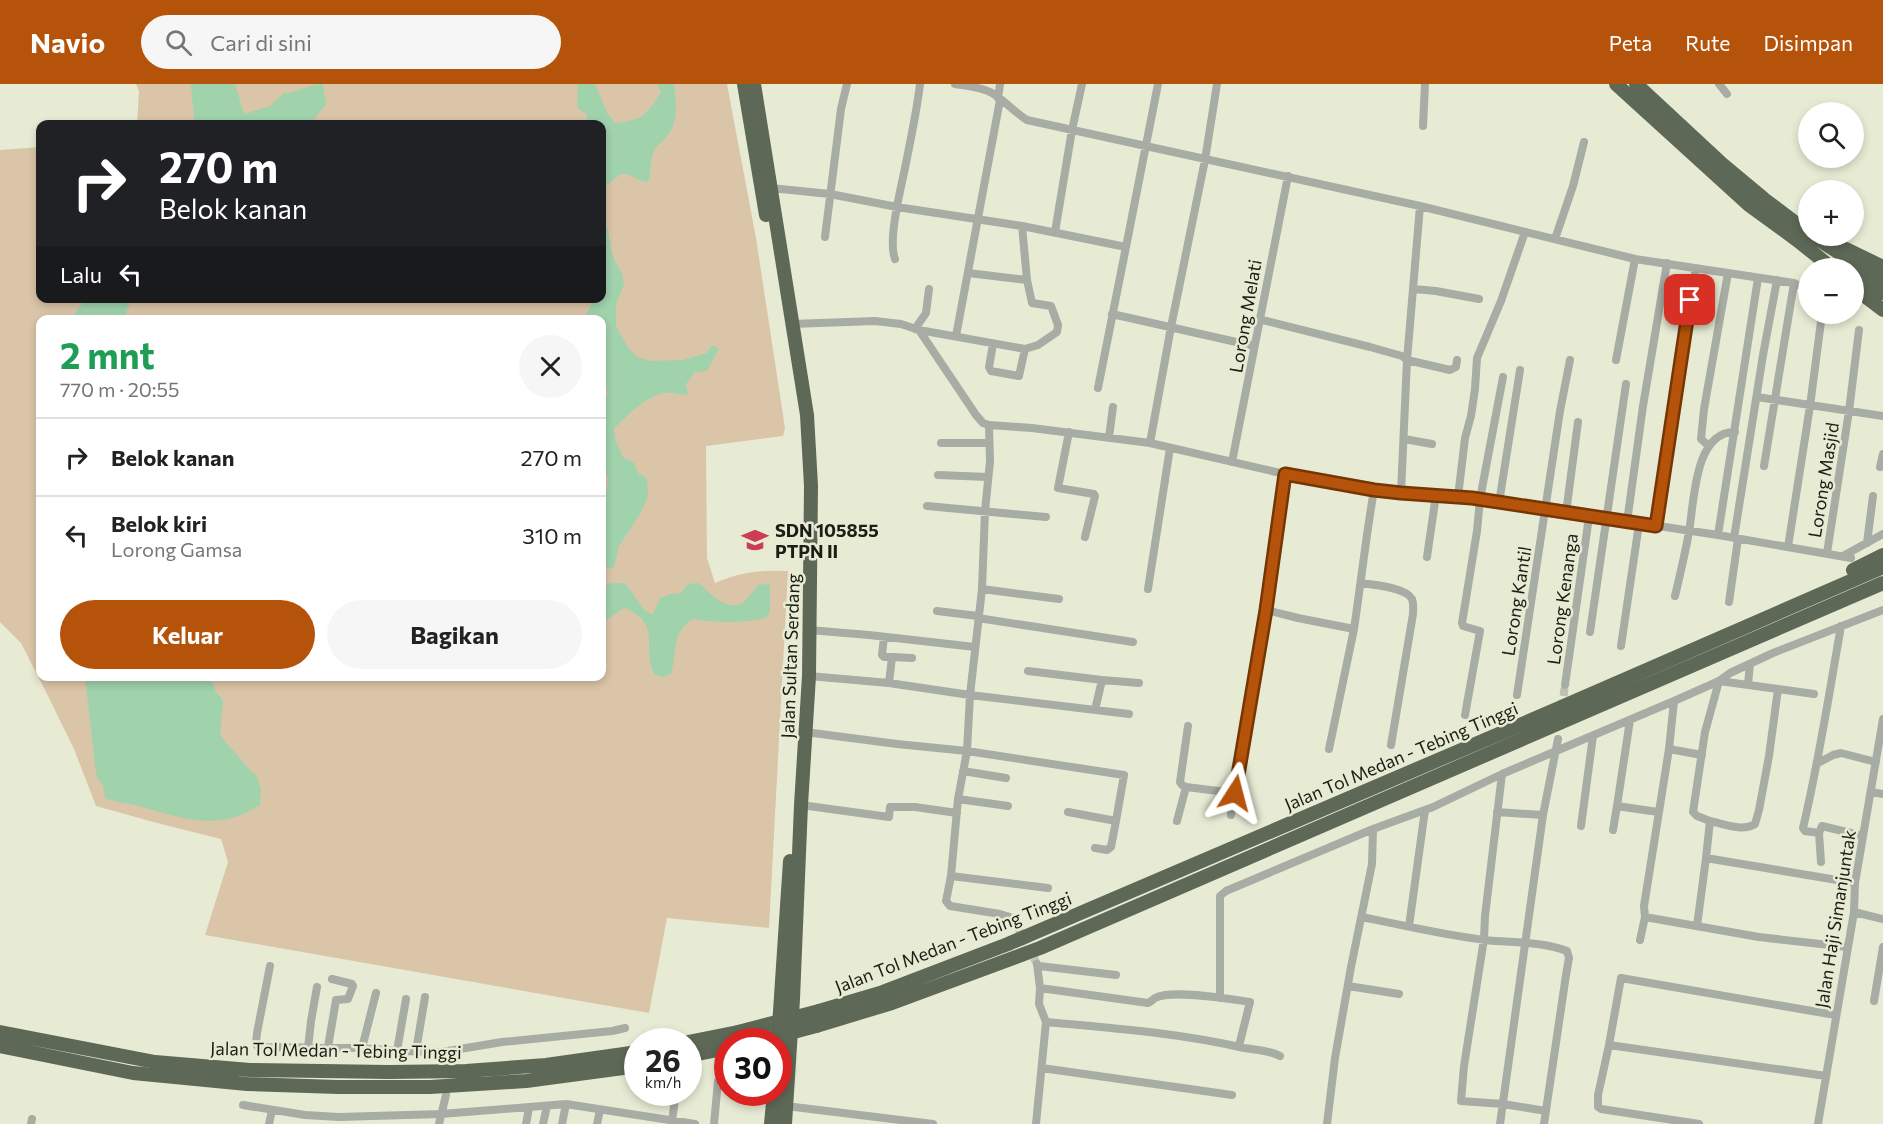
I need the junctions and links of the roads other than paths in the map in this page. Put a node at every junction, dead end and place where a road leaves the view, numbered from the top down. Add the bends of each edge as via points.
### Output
1 (744, 84) edge
2 (754, 84) edge
3 (847, 84) edge
4 (920, 84) edge
5 (955, 84) edge
6 (1000, 84) edge
7 (1082, 84) edge
8 (1158, 84) edge
9 (1217, 84) edge
10 (1425, 84) edge
11 (1616, 84) edge
12 (1636, 84) edge
13 (1719, 84) edge
14 (1727, 94) dead end
15 (999, 99) junction
16 (1423, 126) dead end
17 (1072, 129) junction
18 (1584, 142) dead end
19 (1146, 147) junction
20 (1205, 160) junction
21 (1288, 176) junction
22 (771, 188) junction
23 (830, 194) junction
24 (1420, 206) junction
25 (897, 207) junction
26 (977, 219) junction
27 (1798, 223) edge
28 (1022, 226) junction
29 (1056, 232) junction
30 (1525, 232) junction
31 (825, 237) dead end
32 (1555, 239) junction
33 (1829, 246) edge
34 (1840, 246) edge
35 (1126, 247) junction
36 (1816, 255) junction
37 (1820, 258) edge
38 (1822, 258) edge
39 (895, 259) dead end
40 (1635, 259) junction
41 (1667, 263) junction
42 (1883, 267) edge
43 (1696, 268) junction
44 (968, 273) junction
45 (1728, 273) junction
46 (1758, 278) junction
47 (1028, 280) junction
48 (1777, 280) junction
49 (1883, 281) edge
50 (1794, 282) junction
51 (1864, 283) edge
52 (1798, 284) edge
53 (929, 289) dead end
54 (1414, 289) junction
55 (1883, 293) edge
56 (1864, 296) edge
57 (1479, 299) dead end
58 (1883, 310) edge
59 (1112, 314) junction
60 (1259, 319) junction
61 (792, 324) junction
62 (1821, 324) edge
63 (1171, 327) junction
64 (917, 330) junction
65 (1859, 330) dead end
66 (956, 336) junction
67 (993, 344) junction
68 (1254, 346) junction
69 (1025, 349) junction
70 (1407, 360) junction
71 (1457, 360) dead end
72 (1570, 360) dead end
73 (1616, 360) dead end
74 (1520, 370) dead end
75 (1503, 377) dead end
76 (1626, 384) dead end
77 (1098, 388) dead end
78 (1757, 397) junction
79 (1774, 400) junction
80 (1810, 406) junction
81 (1113, 407) dead end
82 (1849, 411) junction
83 (1883, 416) edge
84 (1578, 422) dead end
85 (989, 425) junction
86 (1069, 432) junction
87 (1735, 432) junction
88 (1109, 437) junction
89 (1404, 439) junction
90 (989, 442) junction
91 (941, 443) dead end
92 (1150, 443) junction
93 (1432, 444) dead end
94 (1709, 446) junction
95 (1170, 448) junction
96 (1883, 454) edge
97 (1232, 462) junction
98 (1764, 466) dead end
99 (1880, 467) dead end
100 (1285, 474) junction
101 (938, 475) dead end
102 (988, 477) junction
103 (1374, 490) junction
104 (1401, 493) junction
105 (1436, 495) junction
106 (1873, 496) dead end
107 (1458, 497) junction
108 (1480, 499) junction
109 (1499, 503) junction
110 (927, 506) dead end
111 (1545, 510) junction
112 (985, 511) junction
113 (1566, 513) junction
114 (1046, 517) dead end
115 (1589, 518) junction
116 (1608, 520) junction
117 (1626, 522) junction
118 (1639, 524) junction
119 (1656, 526) junction
120 (1689, 531) junction
121 (1883, 534) edge
122 (1718, 535) junction
123 (1085, 537) dead end
124 (1736, 539) junction
125 (1867, 543) junction
126 (1788, 547) junction
127 (1827, 553) junction
128 (1883, 555) edge
129 (1427, 557) dead end
130 (1883, 567) edge
131 (1361, 583) junction
132 (1883, 584) edge
133 (982, 589) junction
134 (1148, 589) dead end
135 (1675, 596) dead end
136 (1059, 599) dead end
137 (1729, 602) dead end
138 (1797, 603) junction
139 (1266, 610) junction
140 (1883, 610) edge
141 (938, 611) dead end
142 (978, 617) junction
143 (1841, 626) junction
144 (1354, 628) junction
145 (809, 630) junction
146 (1590, 632) dead end
147 (884, 637) junction
148 (1133, 642) dead end
149 (1621, 646) dead end
150 (975, 647) junction
151 (891, 657) junction
152 (912, 658) dead end
153 (1750, 664) junction
154 (1028, 671) dead end
155 (809, 676) junction
156 (1102, 680) junction
157 (1719, 681) junction
158 (889, 683) junction
159 (1139, 683) dead end
160 (1565, 684) tunnel mouth
161 (1748, 684) junction
162 (1778, 689) junction
163 (1814, 694) dead end
164 (970, 695) junction
165 (1517, 696) dead end
166 (1674, 701) junction
167 (1095, 710) junction
168 (1129, 714) dead end
169 (1465, 715) dead end
170 (1883, 719) edge
171 (1630, 720) junction
172 (1188, 726) dead end
173 (806, 732) junction
174 (1593, 736) junction
175 (1558, 739) dead end
176 (1391, 745) dead end
177 (1329, 749) dead end
178 (1669, 749) junction
179 (966, 751) junction
180 (1556, 751) junction
181 (1702, 755) junction
182 (1876, 762) junction
183 (1818, 763) junction
184 (963, 771) junction
185 (1502, 774) junction
186 (1006, 778) dead end
187 (1186, 787) junction
188 (1871, 792) junction
189 (1235, 793) junction
190 (1883, 794) edge
191 (958, 799) junction
192 (801, 805) junction
193 (1008, 806) dead end
194 (1617, 806) junction
195 (1425, 810) junction
196 (1068, 812) dead end
197 (1497, 812) junction
198 (1658, 812) junction
199 (957, 813) junction
200 (1231, 814) dead end
201 (1544, 815) junction
202 (1116, 821) junction
203 (1177, 821) dead end
204 (1710, 821) junction
205 (1581, 826) dead end
206 (1373, 829) junction
207 (1613, 830) dead end
208 (1819, 833) junction
209 (1863, 836) junction
210 (1095, 848) dead end
211 (1706, 858) junction
212 (1821, 862) dead end
213 (951, 876) junction
214 (1855, 883) junction
215 (1048, 888) dead end
216 (1854, 912) junction
217 (1362, 917) junction
218 (1645, 917) junction
219 (1010, 918) tunnel mouth
220 (791, 919) junction
221 (1883, 919) edge
222 (1409, 926) junction
223 (1697, 926) junction
224 (1484, 939) junction
225 (1640, 940) dead end
226 (1525, 943) junction
227 (1846, 947) junction
228 (1883, 947) edge
229 (270, 966) dead end
230 (1116, 975) dead end
231 (332, 979) dead end
232 (1348, 986) junction
233 (317, 987) dead end
234 (1040, 988) junction
235 (376, 993) dead end
236 (1399, 994) dead end
237 (425, 997) dead end
238 (1220, 998) junction
239 (406, 999) dead end
240 (1874, 1001) dead end
241 (1835, 1015) junction
242 (1046, 1022) junction
243 (624, 1028) edge
244 (779, 1028) edge
245 (788, 1028) edge
246 (792, 1032) edge
247 (702, 1039) edge
248 (3, 1040) edge
249 (1609, 1045) junction
250 (1239, 1046) junction
251 (328, 1047) junction
252 (308, 1048) junction
253 (362, 1048) junction
254 (397, 1051) junction
255 (416, 1051) junction
256 (624, 1054) edge
257 (1280, 1056) dead end
258 (624, 1068) edge
259 (1042, 1068) junction
260 (1826, 1076) junction
261 (446, 1095) dead end
262 (1232, 1095) dead end
263 (566, 1104) junction
264 (1503, 1104) junction
265 (243, 1105) dead end
266 (547, 1106) junction
267 (674, 1106) edge
268 (716, 1106) edge
269 (773, 1106) edge
270 (786, 1106) joint
271 (529, 1108) junction
272 (272, 1110) junction
273 (600, 1110) junction
274 (1546, 1111) junction
275 (441, 1114) junction
276 (338, 1120) edge
277 (402, 1120) edge
278 (672, 1121) junction
279 (682, 1123) edge
280 (269, 1124) edge
281 (439, 1124) edge
282 (526, 1124) edge
283 (543, 1124) edge
284 (562, 1124) edge
285 (597, 1124) edge
286 (695, 1124) edge
287 (714, 1124) edge
288 (771, 1124) edge
289 (785, 1124) edge
290 (933, 1124) edge
291 (1036, 1124) edge
292 (1327, 1124) edge
293 (1500, 1124) edge
294 (1544, 1124) edge
295 (1699, 1124) edge
296 (1818, 1124) edge

1 - 220 highway, Jalan Sultan Serdang via 803,454 801,658
2 - 22 highway, Jalan Sultan Serdang
3 - 23 street
4 - 25 street
5 - 15 street via 986,90
6 - 15 street
7 - 17 street
8 - 19 street
9 - 20 street
10 - 16 street
11 - 36 highway via 1749,205
12 - 27 highway via 1722,165
13 - 14 street
15 - 17 street via 1026,120
15 - 26 street
17 - 19 street
17 - 29 street
18 - 32 street
19 - 20 street
19 - 35 street
20 - 21 street
20 - 63 street
21 - 24 street
21 - 60 street, Lorong Melati
22 - 23 street
22 - 61 highway, Jalan Sultan Serdang
23 - 25 street
23 - 31 street
24 - 30 street
24 - 54 street
25 - 26 street
25 - 39 street via 892,248
26 - 28 street
26 - 44 street
28 - 29 street
28 - 47 street
29 - 35 street
30 - 32 street
30 - 107 street via 1477,358
32 - 40 street
33 - 49 highway
34 - 42 highway
35 - 59 street
36 - 37 highway
36 - 38 highway
40 - 41 street
40 - 73 street
41 - 43 street
41 - 117 street
43 - 45 street
43 - 119 street
44 - 47 street
44 - 66 street
45 - 46 street
45 - 94 street via 1704,409 1701,439
46 - 48 street
46 - 87 street
47 - 69 street via 1032,303 1051,306 1058,329 1046,341
48 - 50 street
48 - 78 street
50 - 52 street
50 - 79 street
51 - 55 highway
53 - 64 street via 926,313
54 - 57 street
54 - 70 street
56 - 58 highway
59 - 63 street
59 - 77 street
60 - 68 street, Lorong Melati
60 - 70 street
61 - 64 street via 875,321
61 - 145 highway, Jalan Sultan Serdang via 810,455
62 - 80 street
63 - 68 street
63 - 92 street
64 - 66 street
64 - 85 street via 976,415
65 - 82 street, Lorong Masjid
66 - 67 street
67 - 69 street
67 - 69 street via 989,367 995,373 1019,376
68 - 97 street, Lorong Melati
70 - 71 street via 1450,370 1456,367
70 - 89 street
72 - 111 street, Lorong Kantil
74 - 109 street
75 - 108 street
76 - 116 street
78 - 79 street
78 - 124 street
79 - 80 street
79 - 98 street
80 - 82 street
80 - 126 street
81 - 88 street
82 - 83 street
82 - 127 street, Lorong Masjid
84 - 113 street
85 - 86 street
85 - 90 street
86 - 88 street
86 - 123 street via 1058,488 1094,494
87 - 94 street via 1722,432
87 - 122 street
88 - 92 street
89 - 93 street
89 - 104 street
90 - 91 street
90 - 102 street
92 - 95 street
94 - 120 street via 1699,467
95 - 97 street
95 - 134 street
96 - 99 street
97 - 100 street
100 - 103 street
100 - 139 street
101 - 102 street
102 - 112 street
103 - 104 street
103 - 131 street
104 - 105 street
105 - 107 street
105 - 129 street
106 - 125 street
107 - 108 street
108 - 109 street
108 - 169 street via 1462,623 1480,631
109 - 111 street
110 - 112 street
111 - 113 street
111 - 165 street, Lorong Kantil
112 - 114 street
112 - 133 street
113 - 115 street
115 - 116 street
115 - 160 street, Lorong Kenanga
116 - 117 street
116 - 146 street
117 - 118 street
118 - 119 street
118 - 149 street
119 - 120 street
120 - 122 street
120 - 135 street
121 - 125 street
122 - 124 street
124 - 126 street
124 - 137 street
125 - 127 street via 1847,557
126 - 127 street
128 - 138 highway
130 - 138 highway, Jalan Tol Medan - Tebing Tinggi
131 - 144 street
131 - 176 street via 1402,591 1413,602
132 - 246 highway, Jalan Tol Medan - Tebing Tinggi, bridge via 1040,948 892,1003
133 - 136 street
133 - 142 street
138 - 247 highway, Jalan Tol Medan - Tebing Tinggi, bridge via 1008,944 880,993
139 - 144 street
139 - 189 street
140 - 143 street
141 - 142 street
142 - 148 street
142 - 150 street
143 - 153 street
143 - 183 street
144 - 177 street
145 - 147 street
145 - 155 highway, Jalan Sultan Serdang
147 - 150 street
147 - 151 street via 882,655
150 - 164 street
151 - 152 street
151 - 158 street
153 - 157 street
153 - 161 street
154 - 156 street
155 - 158 street
155 - 173 highway, Jalan Sultan Serdang
156 - 159 street
156 - 167 street
157 - 161 street
157 - 166 street
157 - 181 street
158 - 164 street
161 - 162 street
162 - 163 street
162 - 204 street via 1755,824 1739,827
164 - 167 street
164 - 179 street
166 - 171 street
166 - 178 street
167 - 168 street
170 - 182 street, Jalan Haji Simanjuntak
171 - 174 street
171 - 194 street
172 - 187 street via 1180,782
173 - 179 street
173 - 192 highway, Jalan Sultan Serdang
174 - 180 street
174 - 205 street
175 - 180 street
178 - 181 street
178 - 198 street
179 - 184 street
179 - 202 street via 1124,775
180 - 185 street
180 - 201 street
181 - 204 street via 1692,812
182 - 183 street via 1842,753
182 - 188 street, Jalan Haji Simanjuntak
183 - 208 street via 1803,828
184 - 186 street
184 - 191 street
185 - 195 street
185 - 197 street
187 - 189 street
187 - 203 street
188 - 190 street
188 - 209 street, Jalan Haji Simanjuntak
189 - 200 street
191 - 193 street
191 - 199 street
192 - 199 street via 889,817 890,807
192 - 220 highway, Jalan Sultan Serdang
194 - 198 street
194 - 207 street
195 - 206 street
195 - 222 street
196 - 202 street
197 - 201 street
197 - 224 street
198 - 218 street
199 - 213 street
201 - 226 street
202 - 210 street via 1111,847
204 - 211 street
206 - 217 street via 1372,864
206 - 238 street via 1220,896
208 - 209 street via 1825,825
208 - 212 street
209 - 214 street, Jalan Haji Simanjuntak
211 - 214 street
211 - 223 street
213 - 215 street
213 - 219 street via 947,905
214 - 216 street, Jalan Haji Simanjuntak
216 - 221 street
216 - 227 street, Jalan Haji Simanjuntak
217 - 222 street
217 - 232 street
218 - 223 street
218 - 225 street
220 - 244 highway, Jalan Sultan Serdang
220 - 245 highway, Jalan Sultan Serdang
222 - 224 street
223 - 227 street
224 - 226 street
224 - 264 street via 1461,1101
226 - 264 street
226 - 274 street via 1564,949 1569,958
227 - 241 street, Jalan Haji Simanjuntak
228 - 240 street
229 - 252 street via 256,1045
230 - 234 street via 1038,965
231 - 251 street via 353,986 348,999 336,1000
232 - 236 street
232 - 292 street
233 - 252 street
234 - 238 street via 1148,1003 1161,996
234 - 242 street via 1039,1005
235 - 253 street
237 - 255 street
238 - 250 street via 1250,1002
239 - 254 street
241 - 249 street via 1621,978
241 - 260 street, Jalan Haji Simanjuntak
242 - 250 street via 1132,1029
242 - 259 street
243 - 255 street via 502,1042 442,1056
248 - 256 highway, Jalan Tol Medan - Tebing Tinggi via 156,1062 250,1070 466,1071
248 - 258 highway, Jalan Tol Medan - Tebing Tinggi via 133,1073 247,1084 430,1087
249 - 260 street
249 - 295 street via 1598,1107
250 - 257 street
251 - 252 street
251 - 253 street
253 - 254 street
254 - 255 street
259 - 262 street
259 - 291 street
260 - 296 street, Jalan Haji Simanjuntak
261 - 275 street
263 - 266 street
263 - 273 street
263 - 284 street
264 - 274 street
264 - 293 street
265 - 272 street
266 - 271 street
266 - 283 street
267 - 278 street
268 - 287 street
269 - 288 highway
270 - 289 highway, Jalan Sultan Serdang
270 - 290 street
271 - 275 street
271 - 282 street
272 - 276 street
272 - 280 street
273 - 278 street
273 - 285 street
274 - 294 street
275 - 277 street
275 - 281 street
276 - 277 street
278 - 279 street
279 - 286 street

